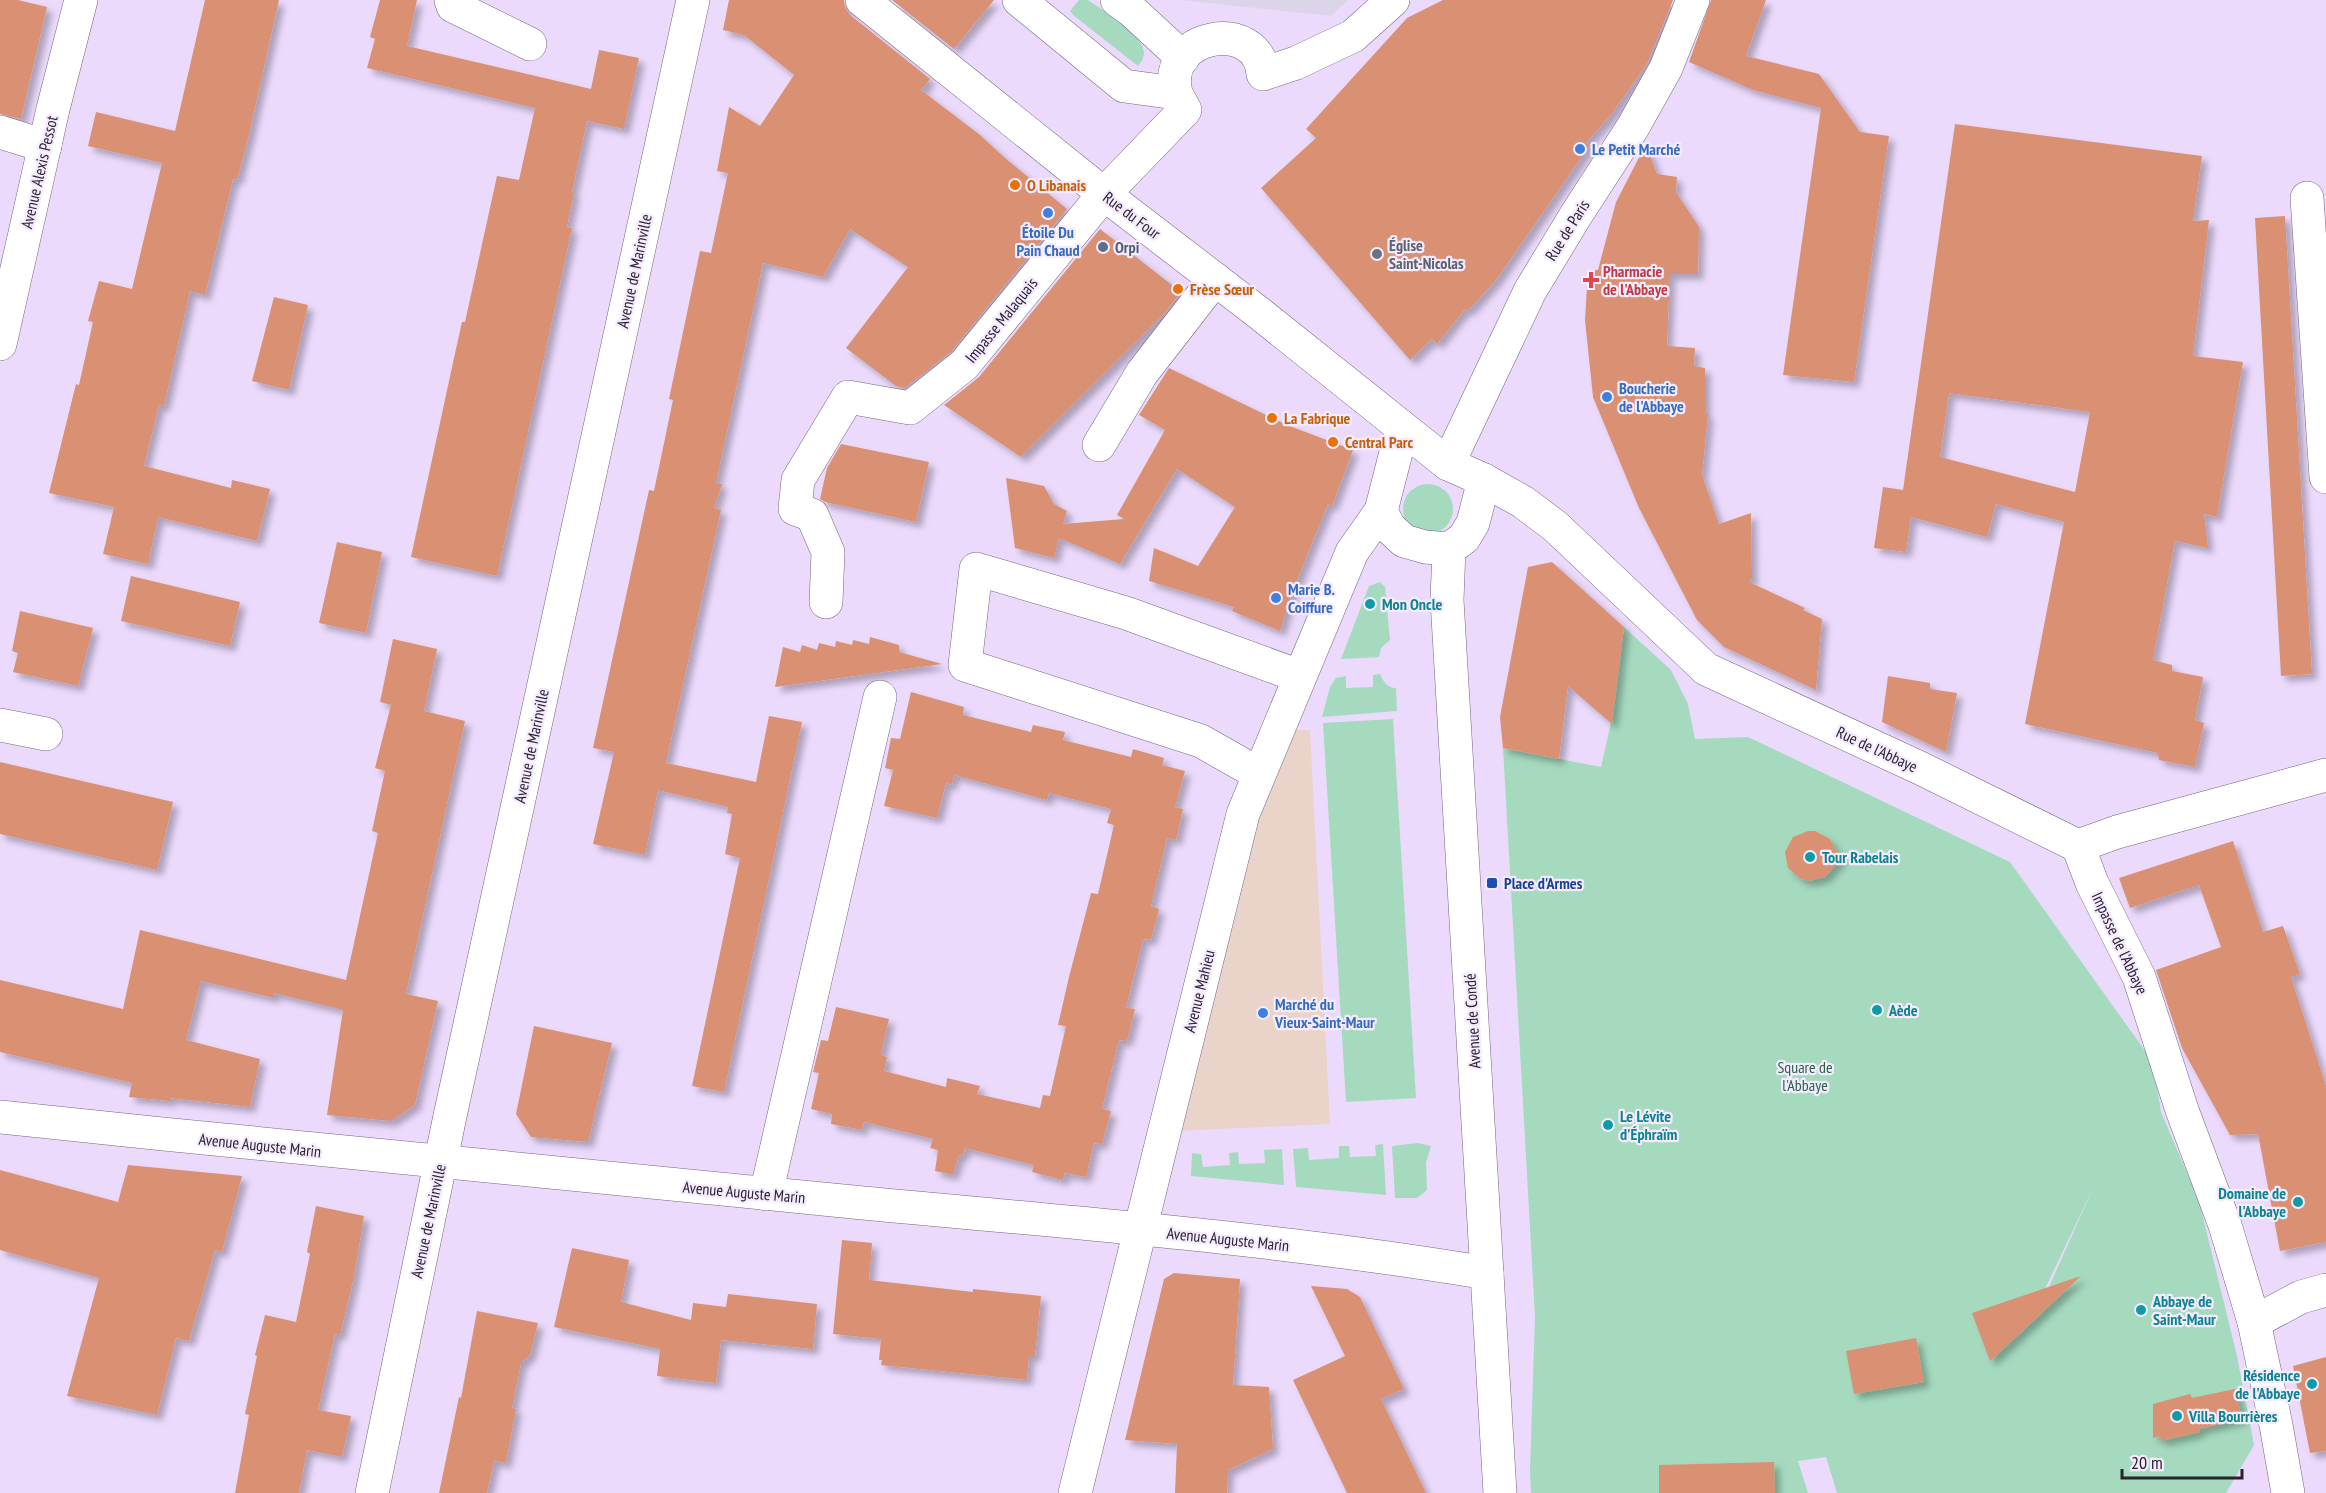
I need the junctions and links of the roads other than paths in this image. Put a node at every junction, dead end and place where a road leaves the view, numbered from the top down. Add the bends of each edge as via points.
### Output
1 (81, 0) edge
2 (451, 0) edge
3 (693, 0) edge
4 (862, 0) edge
5 (1118, 0) edge
6 (1393, 0) edge
7 (1693, 0) edge
8 (1040, 6) edge
9 (530, 44) dead end
10 (1183, 58) junction
11 (1180, 101) junction
12 (0, 132) edge
13 (45, 146) junction
14 (1104, 194) junction
15 (2307, 198) dead end
16 (1215, 279) junction
17 (0, 344) edge
18 (1402, 429) junction
19 (1099, 445) dead end
20 (1448, 464) junction
21 (2326, 477) edge
22 (1484, 480) junction
23 (1381, 511) junction
24 (1449, 549) junction
25 (826, 602) dead end
26 (1299, 676) junction
27 (880, 697) dead end
28 (0, 725) edge
29 (46, 735) dead end
30 (1259, 774) junction
31 (2326, 775) edge
32 (2078, 846) junction
33 (0, 1117) edge
34 (440, 1164) junction
35 (766, 1194) junction
36 (1140, 1230) junction
37 (1487, 1273) junction
38 (2326, 1290) edge
39 (2254, 1322) junction
40 (372, 1493) edge
41 (1075, 1493) edge
42 (1500, 1493) edge
43 (2288, 1493) edge

1 - 13 street, Avenue Alexis Pessot
2 - 9 street via 453,6
3 - 34 street, Avenue de Marinville
4 - 14 street, Rue du Four
5 - 10 street
6 - 10 street via 1353,36 1263,74 1254,54 1242,43 1228,38 1212,38 1197,44
7 - 20 street, Rue de Paris via 1666,68 1537,279
8 - 11 street via 1124,86
10 - 11 street via 1176,77
11 - 14 street, Impasse Malaquais
12 - 13 street
13 - 17 street, Avenue Alexis Pessot
14 - 16 street, Rue du Four
14 - 25 street, Impasse Malaquais via 964,365 939,386 910,408 848,397 798,480 795,509 813,515 828,552
15 - 21 street
16 - 18 street, Rue du Four
16 - 19 street via 1142,373
18 - 20 street, Rue du Four
18 - 23 street
20 - 22 street, Rue de l'Abbaye
22 - 24 street via 1473,523 1464,538
22 - 32 street, Rue de l'Abbaye via 1555,526 1706,669
23 - 24 street via 1389,527 1404,541
23 - 26 street, Avenue Mahieu via 1352,552
24 - 37 street, Avenue de Condé via 1447,600
26 - 30 street, Avenue Mahieu
26 - 30 street via 1126,613 976,569 965,665 1201,741
27 - 35 street
28 - 29 street
30 - 36 street, Avenue Mahieu via 1243,814
31 - 32 street
32 - 39 street, Impasse de l'Abbaye via 2139,977 2225,1225
33 - 34 street, Avenue Auguste Marin
34 - 35 street, Avenue Auguste Marin
34 - 40 street, Avenue de Marinville
35 - 36 street, Avenue Auguste Marin
36 - 37 street, Avenue Auguste Marin via 1385,1256
36 - 41 street, Avenue Mahieu
37 - 42 street, Avenue de Condé
38 - 39 street via 2301,1297
39 - 43 street, Impasse de l'Abbaye

